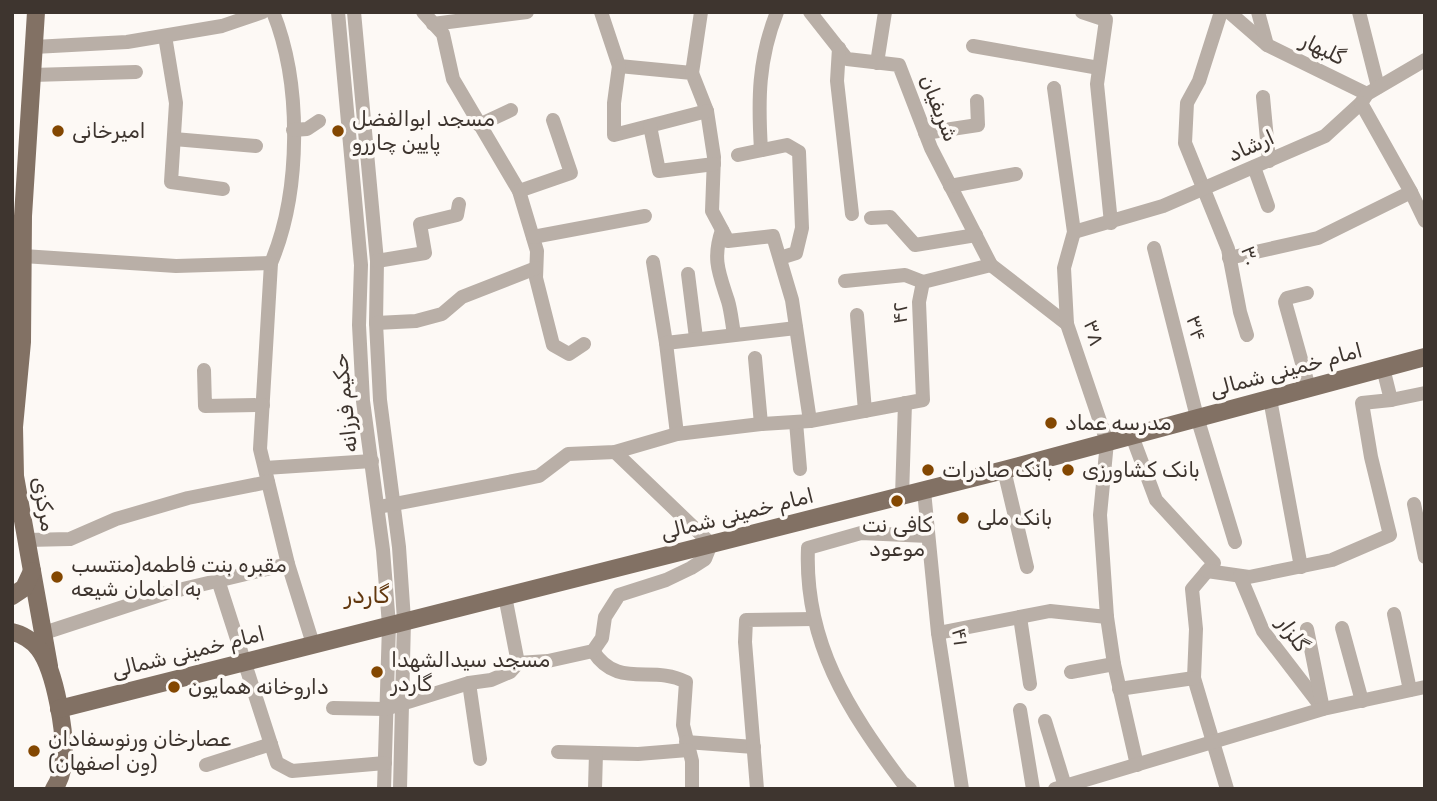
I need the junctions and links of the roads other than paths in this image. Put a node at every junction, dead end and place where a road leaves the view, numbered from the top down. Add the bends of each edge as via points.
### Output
1 (36, 12) edge
2 (263, 12) edge
3 (272, 12) edge
4 (338, 12) edge
5 (355, 12) edge
6 (423, 12) edge
7 (527, 12) edge
8 (601, 12) edge
9 (701, 12) edge
10 (777, 12) edge
11 (810, 12) edge
12 (885, 12) edge
13 (1082, 12) edge
14 (1221, 12) edge
15 (1229, 12) edge
16 (1258, 12) edge
17 (1359, 12) edge
18 (1107, 16) edge
19 (437, 18) edge
20 (165, 36) junction
21 (1267, 45) junction
22 (973, 46) dead end
23 (34, 47) junction
24 (839, 48) junction
25 (1425, 60) edge
26 (877, 63) junction
27 (619, 66) junction
28 (1099, 68) junction
29 (136, 72) dead end
30 (692, 73) junction
31 (32, 75) junction
32 (1054, 88) dead end
33 (1369, 95) junction
34 (1263, 97) dead end
35 (977, 101) dead end
36 (511, 110) dead end
37 (707, 111) junction
38 (552, 120) dead end
39 (319, 121) dead end
40 (479, 125) junction
41 (650, 126) junction
42 (293, 130) junction
43 (925, 133) junction
44 (174, 139) junction
45 (256, 146) dead end
46 (761, 150) junction
47 (738, 155) dead end
48 (1269, 161) junction
49 (714, 164) junction
50 (1254, 167) junction
51 (1016, 174) dead end
52 (950, 186) junction
53 (223, 189) dead end
54 (1204, 189) junction
55 (519, 191) junction
56 (1411, 192) junction
57 (459, 204) dead end
58 (1268, 206) dead end
59 (852, 214) dead end
60 (645, 216) dead end
61 (871, 218) dead end
62 (1425, 221) edge
63 (1111, 223) junction
64 (722, 230) junction
65 (1074, 232) junction
66 (975, 235) junction
67 (533, 237) junction
68 (1154, 248) dead end
69 (23, 256) junction
70 (780, 258) junction
71 (1229, 258) junction
72 (377, 261) junction
73 (653, 262) dead end
74 (271, 263) junction
75 (991, 265) junction
76 (536, 268) junction
77 (688, 274) dead end
78 (845, 281) dead end
79 (923, 282) junction
80 (1307, 293) dead end
81 (857, 315) dead end
82 (376, 323) junction
83 (1068, 324) junction
84 (796, 328) junction
85 (734, 334) junction
86 (1247, 335) dead end
87 (17, 338) edge
88 (696, 338) junction
89 (666, 343) junction
90 (584, 344) dead end
91 (1425, 356) edge
92 (755, 358) dead end
93 (1383, 368) junction
94 (204, 370) dead end
95 (1309, 388) junction
96 (1425, 394) edge
97 (1270, 399) junction
98 (1391, 400) junction
99 (905, 403) junction
100 (263, 405) junction
101 (865, 411) junction
102 (1197, 417) junction
103 (803, 422) junction
104 (761, 424) junction
105 (677, 435) junction
106 (1132, 436) junction
107 (1107, 442) junction
108 (615, 452) junction
109 (372, 461) junction
110 (800, 469) dead end
111 (1004, 470) junction
112 (266, 475) junction
113 (923, 491) junction
114 (902, 496) junction
115 (393, 503) junction
116 (1414, 504) dead end
117 (377, 507) junction
118 (928, 536) junction
119 (27, 541) junction
120 (1235, 542) dead end
121 (710, 544) junction
122 (1425, 557) edge
123 (288, 564) junction
124 (1027, 567) dead end
125 (1301, 567) junction
126 (32, 571) junction
127 (1207, 571) junction
128 (1240, 576) junction
129 (218, 580) junction
130 (12, 596) edge
131 (505, 596) junction
132 (1394, 614) dead end
133 (1020, 617) junction
134 (1107, 617) junction
135 (814, 619) junction
136 (396, 622) junction
137 (1342, 628) dead end
138 (1307, 629) dead end
139 (12, 632) edge
140 (44, 633) junction
141 (938, 633) junction
142 (313, 644) junction
143 (593, 651) junction
144 (245, 661) junction
145 (518, 663) junction
146 (1114, 664) junction
147 (49, 666) junction
148 (1071, 673) dead end
149 (1194, 678) junction
150 (469, 683) junction
151 (1030, 684) dead end
152 (1119, 689) junction
153 (1417, 689) edge
154 (1362, 701) junction
155 (401, 702) junction
156 (333, 708) dead end
157 (59, 709) junction
158 (385, 709) junction
159 (1323, 709) junction
160 (1020, 710) dead end
161 (1045, 721) dead end
162 (1214, 742) junction
163 (271, 744) junction
164 (687, 746) junction
165 (754, 747) junction
166 (558, 752) dead end
167 (596, 753) junction
168 (480, 759) dead end
169 (385, 763) junction
170 (206, 765) dead end
171 (1137, 765) junction
172 (1060, 787) edge
173 (54, 789) edge
174 (384, 789) edge
175 (400, 789) edge
176 (596, 789) edge
177 (691, 789) edge
178 (758, 789) edge
179 (910, 789) edge
180 (962, 789) edge
181 (1033, 789) edge
182 (1227, 789) edge

1 - 23 main road, مرکزی
2 - 20 street via 222,26
3 - 42 street via 283,37 293,88
4 - 109 street, حکیم فرزانه via 361,265 363,401
5 - 72 street, حکیم فرزانه
6 - 19 street
7 - 19 street
8 - 27 street
9 - 30 street
10 - 46 street via 762,60
11 - 24 street, شریفیان
12 - 26 street
13 - 18 street
14 - 54 street, ۳۰ via 1199,81 1187,103 1185,144
15 - 21 street, گلبهار
16 - 21 street
17 - 33 street
18 - 28 street
19 - 40 street via 453,79
20 - 23 street
20 - 44 street via 176,103
21 - 33 street, گلبهار
22 - 28 street
23 - 31 main road, مرکزی
24 - 26 street, شریفیان via 847,59
24 - 59 street via 837,81
25 - 33 street, ارشاد
26 - 43 street, شریفیان via 899,65
27 - 30 street
27 - 41 street via 614,135
28 - 63 street
29 - 31 street
30 - 37 street
31 - 69 main road, مرکزی
32 - 65 street
33 - 48 street, ارشاد via 1325,136
33 - 56 street
34 - 48 street
35 - 43 street via 978,125
36 - 40 street
37 - 41 street
37 - 49 street
38 - 55 street via 571,173
39 - 42 street via 307,129
40 - 55 street
41 - 49 street via 659,171
42 - 74 street via 284,226
43 - 52 street, شریفیان
44 - 45 street
44 - 53 street via 171,182
46 - 47 street
46 - 70 street via 787,145 799,152 802,228 796,253
48 - 50 street, ارشاد
49 - 64 street via 712,211
50 - 54 street, ارشاد
50 - 58 street
51 - 52 street
52 - 66 street, شریفیان
54 - 63 street, ارشاد
54 - 71 street, ۳۰
55 - 67 street
56 - 62 street
56 - 71 street via 1318,238
57 - 72 street via 457,215 420,224 425,253
60 - 67 street
61 - 66 street via 890,217 915,244
63 - 65 street, ارشاد
64 - 70 street via 728,241 774,236
64 - 85 street via 715,248
65 - 83 street, ۳۸ via 1064,268
66 - 75 street, شریفیان
67 - 76 street
68 - 102 street, ۳۴
69 - 74 street via 176,266
69 - 87 main road, مرکزی
70 - 84 street
71 - 86 street, ۳۰
72 - 82 street, حکیم فرزانه
73 - 89 street
74 - 100 street
75 - 79 street, ۴۲
75 - 83 street
76 - 82 street via 462,297 442,314
76 - 90 street via 553,345 569,354
77 - 88 street
78 - 79 street via 905,275
79 - 99 street, ۴۲ via 919,302 923,400
80 - 95 street via 1285,302
81 - 101 street
82 - 115 street, حکیم فرزانه
83 - 107 street, ۳۸
84 - 85 street
84 - 103 street
85 - 88 street
87 - 119 main road, مرکزی via 15,476
88 - 89 street
89 - 105 street
91 - 93 main road, امام خمینی شمالی
92 - 104 street
93 - 95 main road, امام خمینی شمالی
93 - 98 street
94 - 100 street via 205,406
95 - 97 main road, امام خمینی شمالی
96 - 98 street
97 - 102 main road, امام خمینی شمالی
97 - 125 street
98 - 125 street via 1362,403 1390,535 1332,561
99 - 101 street
99 - 114 street
100 - 112 street via 260,449
101 - 103 street
102 - 106 main road, امام خمینی شمالی
102 - 120 street, ۳۴
103 - 104 street
103 - 110 street
104 - 105 street
105 - 108 street
106 - 107 main road, امام خمینی شمالی
106 - 127 street via 1156,500 1214,563
107 - 111 main road, امام خمینی شمالی
107 - 134 street via 1100,515
108 - 115 street via 568,454 539,476
108 - 121 street
109 - 112 street
109 - 117 street, حکیم فرزانه
111 - 113 main road, امام خمینی شمالی
111 - 124 street
112 - 119 street via 116,519 70,539
112 - 123 street
113 - 114 main road, امام خمینی شمالی
113 - 118 street, ۴۱
114 - 121 main road, امام خمینی شمالی
115 - 117 street
115 - 136 street, حکیم فرزانه via 399,547
116 - 122 street
117 - 136 street, حکیم فرزانه
118 - 135 street via 862,533 808,548
118 - 141 street, ۴۱
119 - 126 main road, مرکزی
121 - 131 main road, امام خمینی شمالی
121 - 143 street via 705,559 691,568 619,596 605,617 602,638
123 - 129 street
123 - 142 street
125 - 128 street
126 - 130 main road via 24,588
126 - 140 main road, مرکزی
127 - 128 street
127 - 149 street via 1192,589
128 - 159 street, گلزار via 1263,631
129 - 140 street
129 - 144 street
131 - 136 main road, امام خمینی شمالی
131 - 145 street
132 - 153 street
133 - 134 street via 1050,611
133 - 141 street
133 - 151 street
134 - 146 street
135 - 165 street via 746,620
135 - 179 street via 842,695
136 - 142 main road, امام خمینی شمالی
136 - 155 street, حکیم فرزانه
136 - 158 street, حکیم فرزانه
137 - 154 street
138 - 159 street
139 - 147 main road via 38,648
140 - 147 main road, مرکزی
141 - 180 street, ۴۱
142 - 144 main road, امام خمینی شمالی
143 - 145 street
143 - 164 street via 615,673 675,676 686,682 683,725
144 - 157 main road, امام خمینی شمالی
144 - 163 street
145 - 150 street via 491,680
146 - 148 street
146 - 152 street
147 - 157 main road, مرکزی
149 - 152 street
149 - 162 street
150 - 155 street
150 - 168 street
152 - 171 street
153 - 154 street
154 - 159 street
155 - 158 street
155 - 175 street, حکیم فرزانه
156 - 158 street
157 - 173 main road, مرکزی via 64,763
158 - 169 street, حکیم فرزانه
159 - 162 street
160 - 181 street
161 - 172 street
162 - 171 street
162 - 182 street
163 - 169 street via 277,763 292,771
163 - 170 street
164 - 165 street
164 - 167 street via 638,754
164 - 177 street via 692,761
165 - 178 street
166 - 167 street
167 - 176 street
169 - 174 street, حکیم فرزانه
171 - 172 street

